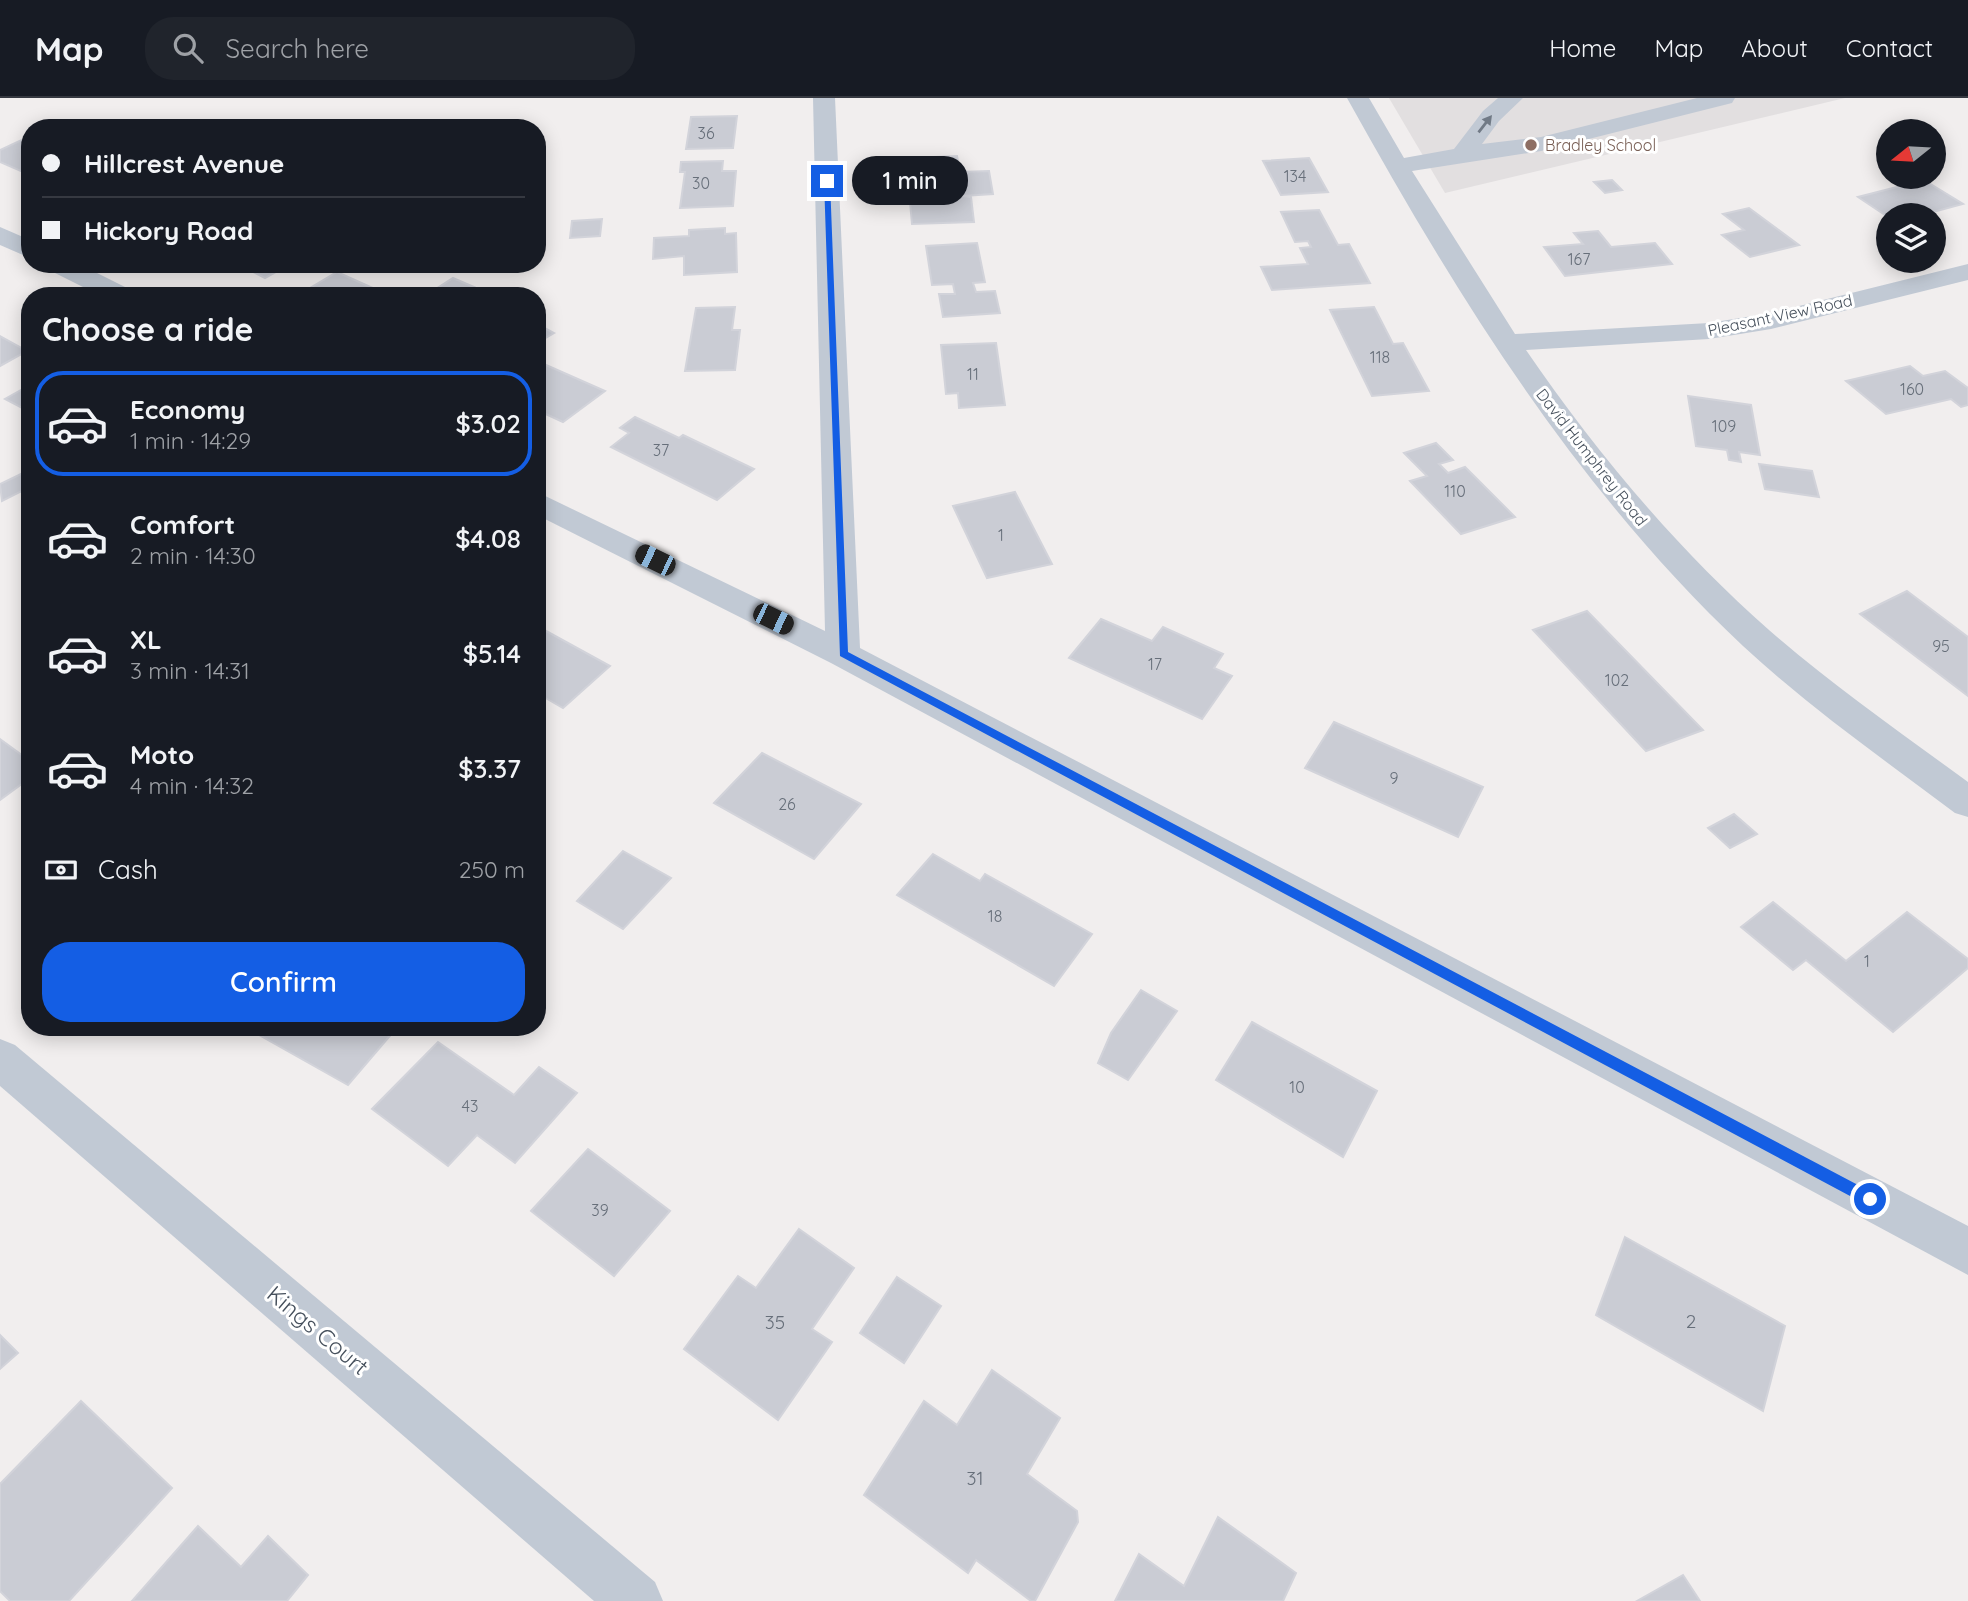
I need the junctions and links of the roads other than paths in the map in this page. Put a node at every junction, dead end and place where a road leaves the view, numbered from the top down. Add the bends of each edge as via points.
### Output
1 (824, 98) edge
2 (1358, 98) edge
3 (1512, 98) edge
4 (1724, 98) edge
5 (1462, 155) junction
6 (1397, 167) junction
7 (0, 235) edge
8 (21, 246) edge
9 (1968, 272) edge
10 (76, 273) edge
11 (104, 287) edge
12 (1506, 344) junction
13 (546, 506) edge
14 (843, 654) junction
15 (1968, 802) edge
16 (0, 1059) edge
17 (1968, 1251) edge
18 (636, 1601) edge

1 - 14 street
2 - 6 street, David Humphrey Road
5 -> 3 street via 1491,116
4 - 5 street via 1541,144
5 - 6 street
6 - 12 street, David Humphrey Road
7 - 8 street
9 - 12 street, Pleasant View Road via 1709,331
10 - 11 street
12 - 15 street, David Humphrey Road via 1631,511 1729,613 1815,686
13 - 14 street
14 - 17 street
16 - 18 street, Kings Court

